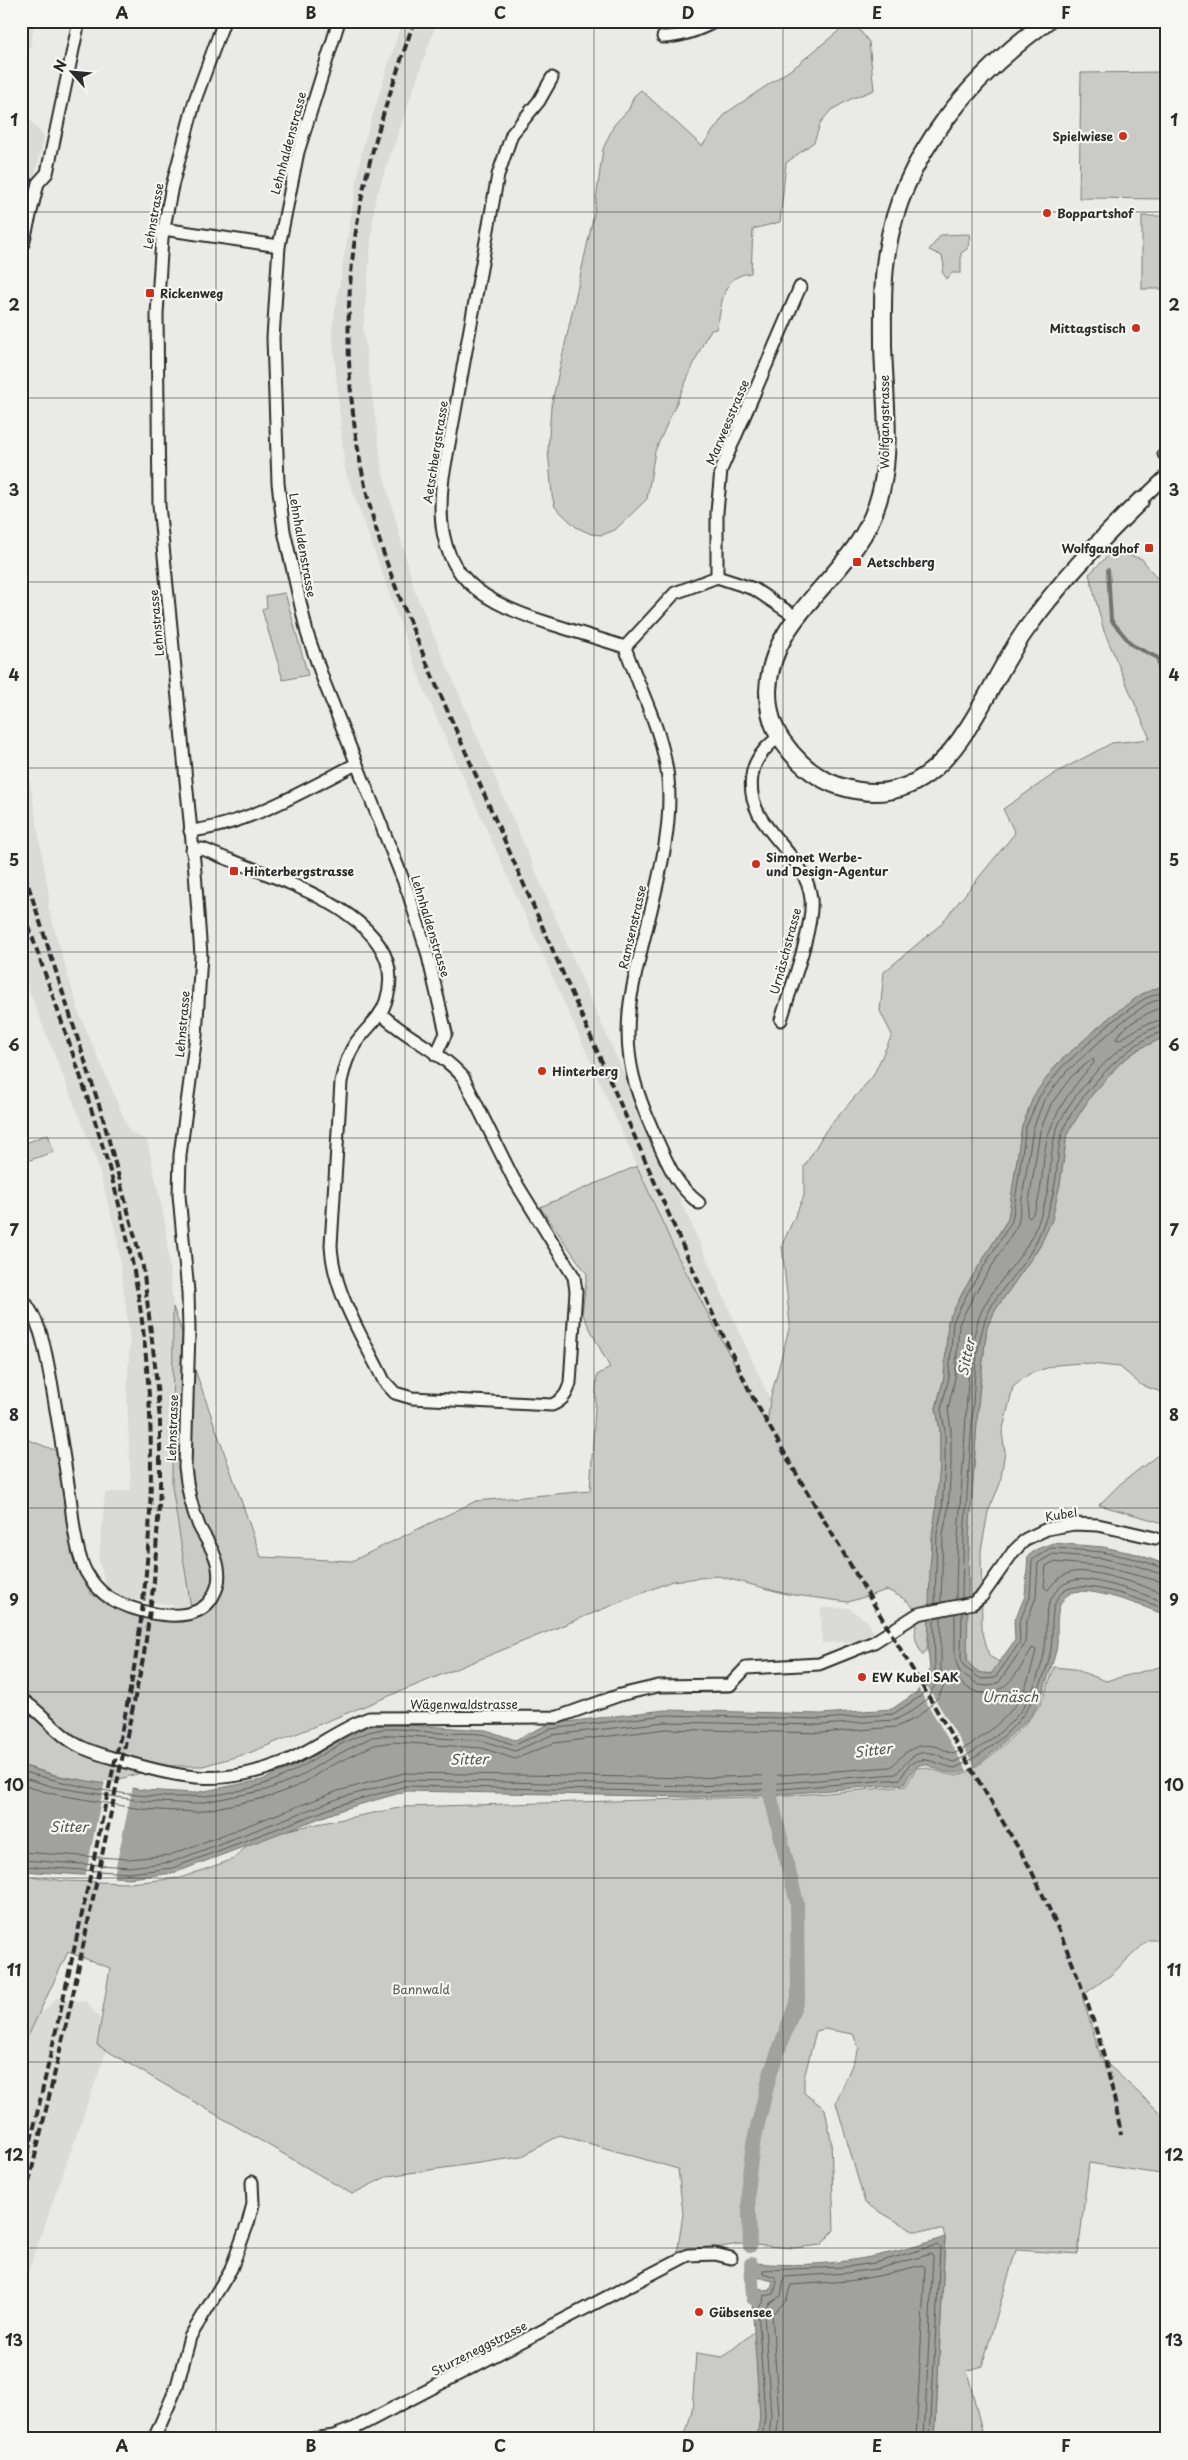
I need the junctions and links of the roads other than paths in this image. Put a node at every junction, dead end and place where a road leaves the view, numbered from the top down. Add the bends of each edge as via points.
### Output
1 (78, 21) edge
2 (224, 21) edge
3 (339, 21) edge
4 (716, 21) edge
5 (1048, 21) edge
6 (663, 37) dead end
7 (552, 78) dead end
8 (163, 229) junction
9 (23, 244) dead end
10 (279, 246) junction
11 (800, 287) dead end
12 (1167, 475) edge
13 (1140, 501) joint
14 (717, 577) junction
15 (796, 617) junction
16 (624, 647) junction
17 (779, 737) junction
18 (356, 764) junction
19 (190, 831) junction
20 (192, 850) junction
21 (380, 1013) junction
22 (781, 1020) dead end
23 (436, 1055) junction
24 (699, 1203) dead end
25 (21, 1297) edge
26 (1155, 1538) dead end
27 (918, 1614) joint
28 (21, 1699) edge
29 (252, 2182) dead end
30 (731, 2258) dead end
31 (154, 2439) edge
32 (313, 2439) edge

1 - 9 street via 47,173 38,183
2 - 8 street, Lehnstrasse via 186,128
3 - 10 street, Lehnhaldenstrasse via 298,152
4 - 6 street via 702,29
5 - 15 street, Wolfgangstrasse via 991,68 952,110 915,167 898,206 887,251 885,280 886,450 878,503 856,545
7 - 16 street, Aetschbergstrasse via 539,101 512,134 502,161 443,477 440,516 446,550 453,564 487,599 515,612
8 - 10 street
8 - 19 street, Lehnstrasse via 157,314 159,505
10 - 18 street, Lehnhaldenstrasse via 274,304 274,394 277,473 284,531 307,634
11 - 14 street, Marweesstrasse via 721,470
12 - 13 street, Wolfgangstrasse
13 - 17 street, Wolfgangstrasse via 1098,542 1049,598 1008,656 953,752 926,776 885,791 841,787 808,770
14 - 15 street via 754,589
14 - 16 street via 675,593
15 - 17 street, Wolfgangstrasse via 780,642 769,678 770,715
16 - 24 street, Ramsenstrasse via 662,746 670,800 667,831 630,1003 630,1059 639,1099 672,1172 684,1190
17 - 22 street, Urnäschstrasse via 766,747 755,763 750,787 752,800 761,821 800,868 807,882 812,909
18 - 19 street via 246,817 221,827
18 - 23 street, Lehnhaldenstrasse via 408,892 427,952 446,1032
19 - 20 street, Lehnstrasse
20 - 21 street via 202,849 296,888 362,924 381,946 388,967 388,994
20 - 25 street, Lehnstrasse via 201,955 196,1036 180,1156 179,1195 189,1331 185,1467 198,1524 219,1573 211,1601 199,1612 182,1616 126,1606 102,1592 86,1573 77,1546 41,1333 35,1315
21 - 23 street
21 - 23 street via 356,1043 344,1067 341,1082 331,1246 332,1265 338,1283 384,1381 395,1393 412,1398 552,1406 562,1400 570,1383 576,1291 574,1277 513,1178 463,1077
26 - 27 street, Kubel via 1098,1525 1074,1524 1047,1529 1026,1539 973,1603
27 - 28 street, Wägenwaldstrasse via 874,1642 819,1664 746,1668 730,1685 658,1686 558,1717 369,1718 351,1724 283,1763 246,1775 192,1778 168,1775 98,1753 73,1743
29 - 31 street via 253,2204 231,2269 190,2337 177,2386
30 - 32 street, Sturzeneggstrasse via 715,2254 688,2255 355,2428

